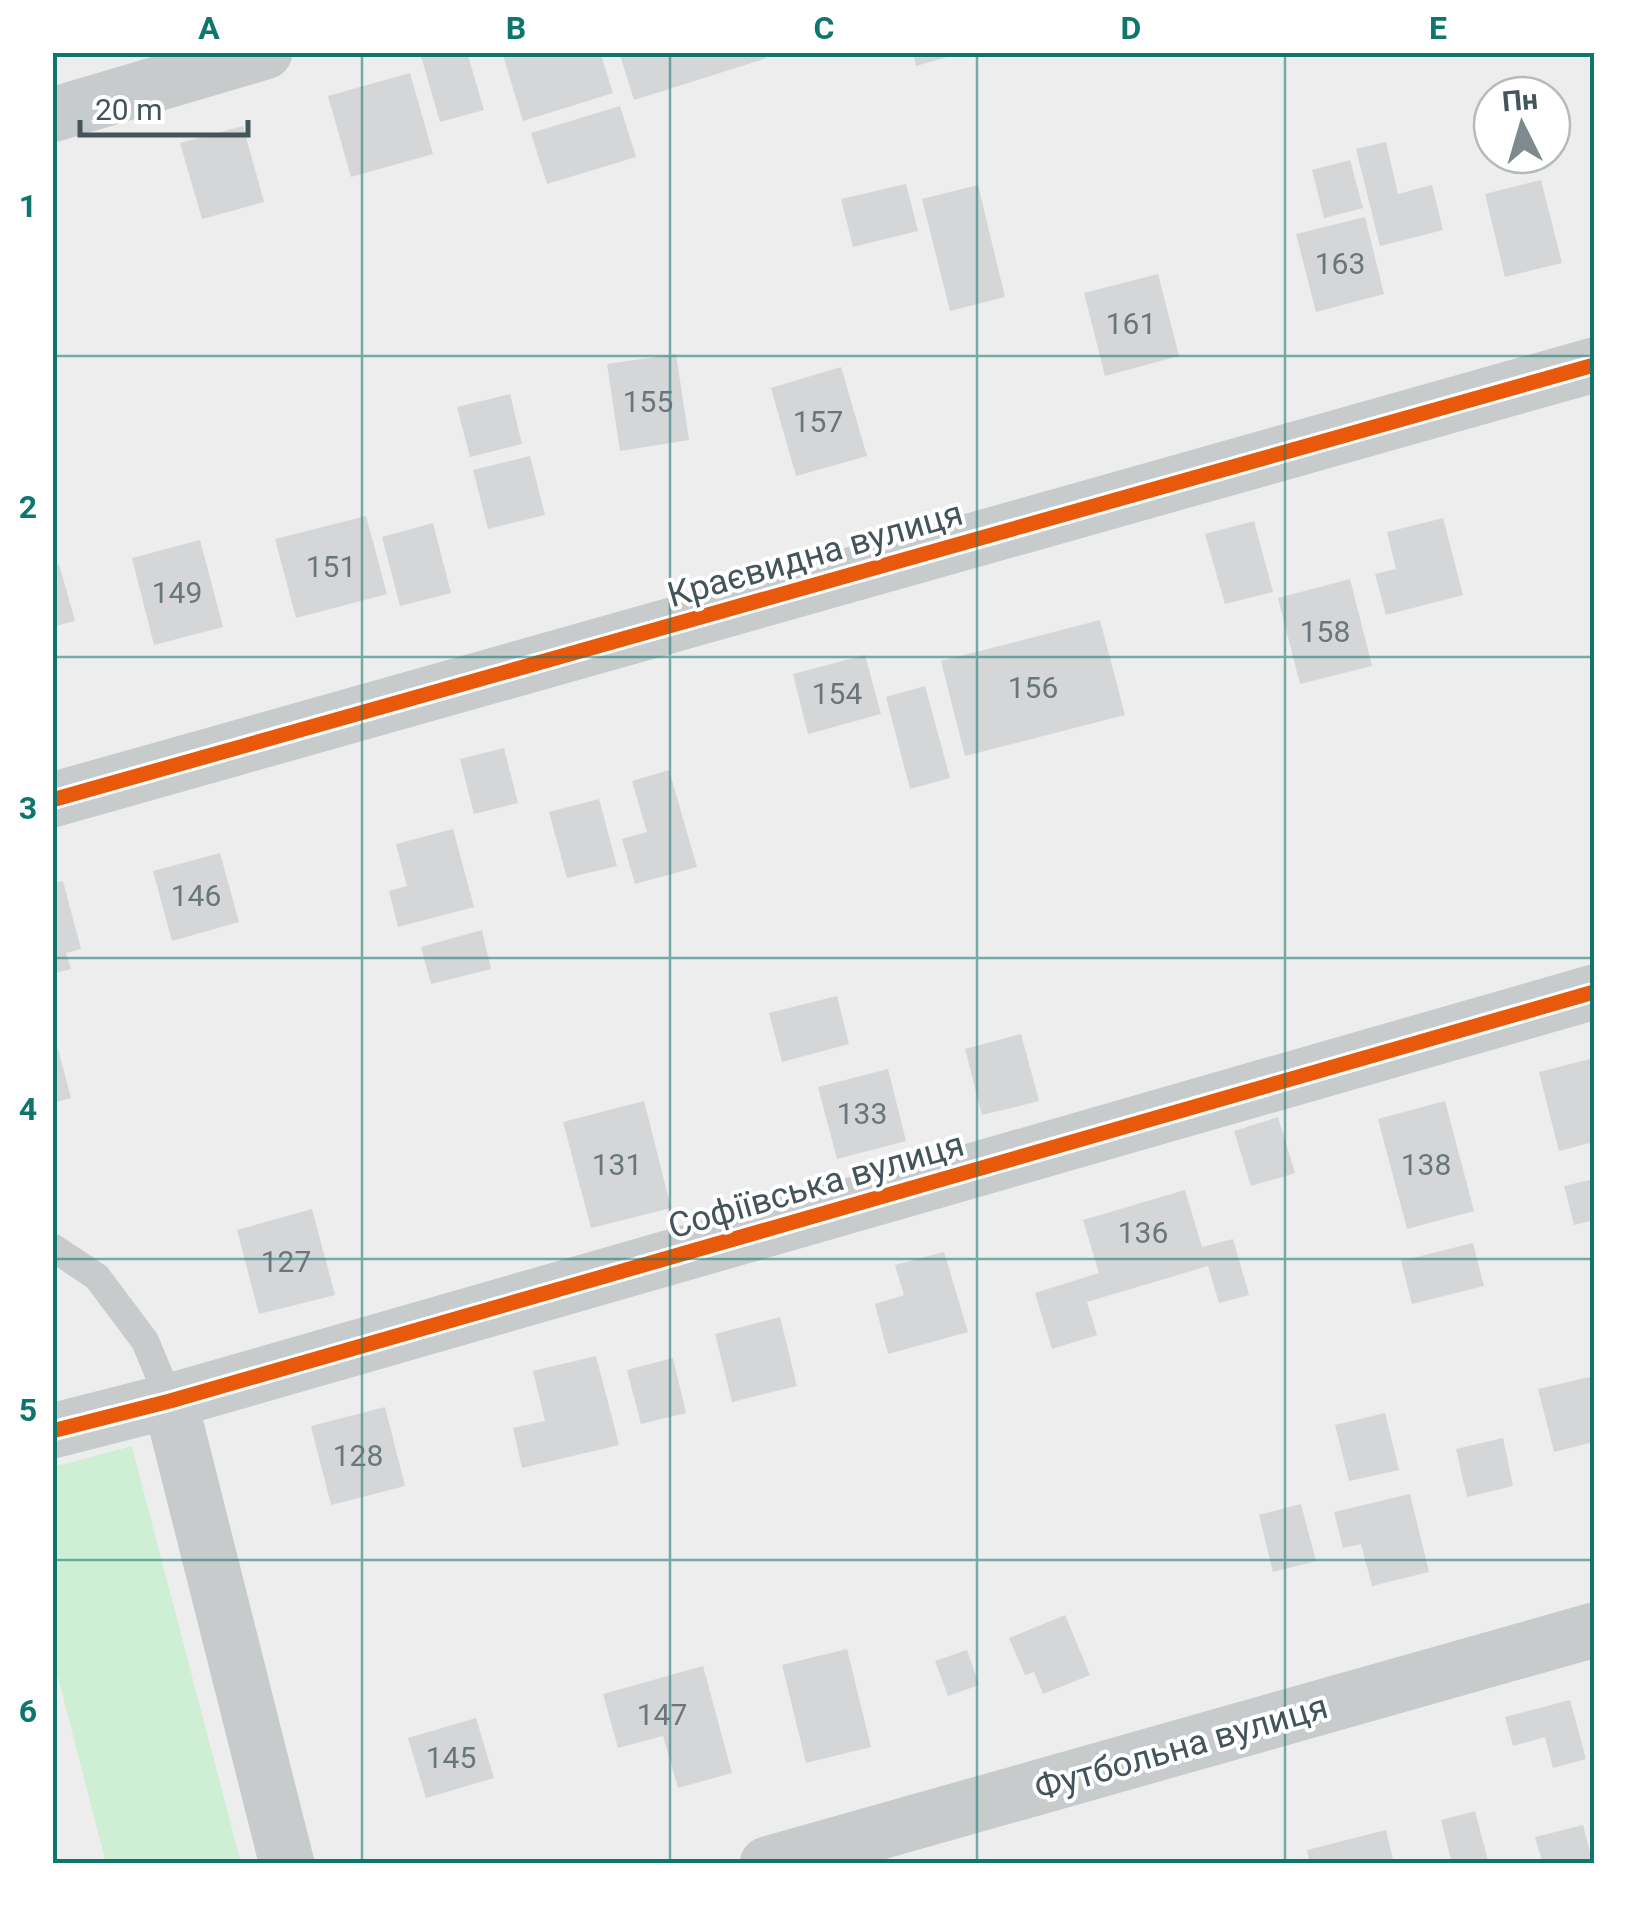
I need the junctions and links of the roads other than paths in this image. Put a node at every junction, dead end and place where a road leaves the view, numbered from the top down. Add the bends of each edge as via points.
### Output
1 (265, 52) edge
2 (52, 116) edge
3 (1594, 365) edge
4 (52, 800) edge
5 (1594, 992) edge
6 (52, 1246) edge
7 (170, 1401) junction
8 (52, 1431) edge
9 (1594, 1630) edge
10 (287, 1864) edge
11 (768, 1864) edge

1 - 2 street
3 - 4 street, Краєвидна вулиця
5 - 7 street, Софіївська вулиця
6 - 7 lane via 97,1278 145,1341
7 - 8 street, Софіївська вулиця
7 - 10 street
9 - 11 street, Футбольна вулиця

